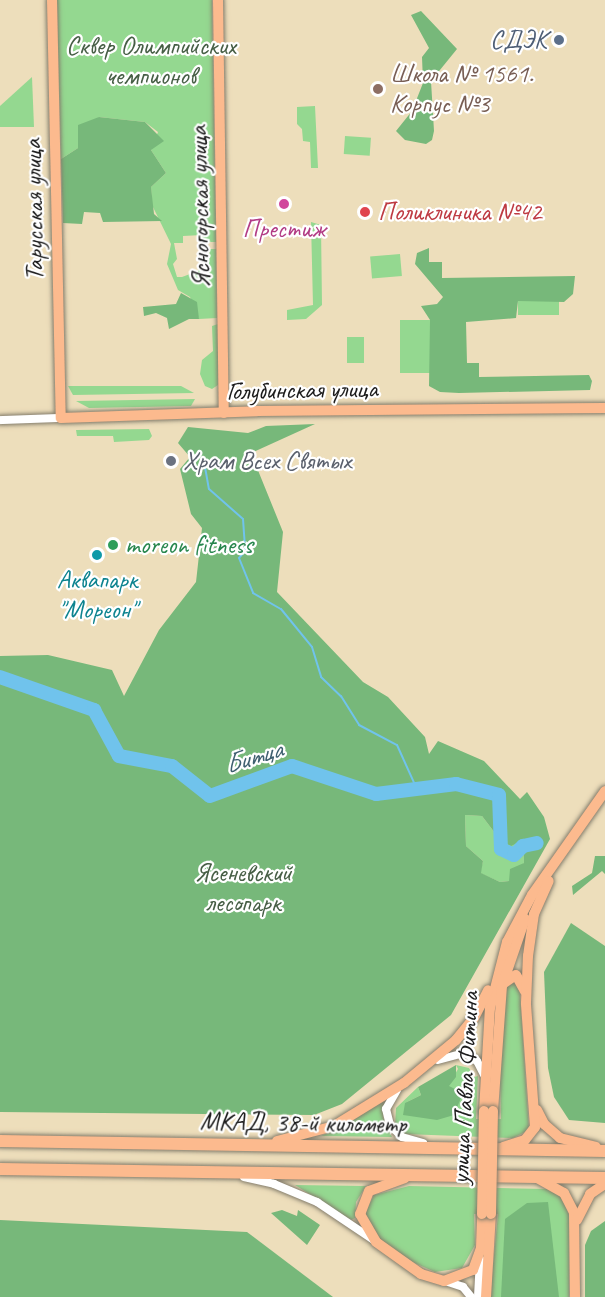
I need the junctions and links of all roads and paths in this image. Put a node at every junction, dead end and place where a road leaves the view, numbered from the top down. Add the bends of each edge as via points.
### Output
1 (52, 0) edge
2 (218, 0) edge
3 (605, 408) edge
4 (224, 413) junction
5 (61, 418) junction
6 (0, 420) edge
7 (605, 791) edge
8 (602, 799) edge
9 (557, 861) junction
10 (502, 954) junction
11 (502, 986) junction
12 (526, 1003) junction
13 (431, 1063) junction
14 (485, 1077) junction
15 (404, 1083) junction
16 (536, 1106) junction
17 (489, 1111) junction
18 (0, 1141) edge
19 (242, 1145) junction
20 (472, 1149) junction
21 (605, 1150) edge
22 (0, 1169) edge
23 (204, 1172) junction
24 (444, 1176) junction
25 (535, 1177) junction
26 (605, 1178) edge
27 (605, 1184) edge
28 (486, 1214) junction
29 (576, 1227) junction
30 (375, 1242) junction
31 (481, 1248) junction
32 (444, 1281) junction
33 (471, 1297) edge
34 (478, 1297) edge
35 (486, 1297) edge
36 (574, 1297) edge

1 - 5 main road, Тарусская улица
2 - 4 main road, Ясногорская улица
3 - 4 main road, Голубинская улица
4 - 5 main road, Голубинская улица
5 - 6 street, Голубинская улица
7 - 8 main road, улица Павла Фитина
8 - 9 main road, улица Павла Фитина
9 - 10 main road, улица Павла Фитина via 518,919
9 - 11 main road, улица Павла Фитина via 525,920
9 - 12 main road via 534,914
10 - 13 main road via 474,1018
10 - 14 main road, улица Павла Фитина via 490,1008
11 - 12 main road via 511,975 520,978
11 - 17 main road, улица Павла Фитина
12 - 16 main road
13 - 14 street via 447,1055 465,1053 477,1061
13 - 15 main road
14 - 17 main road, улица Павла Фитина
15 - 19 main road via 322,1131 285,1141
15 - 20 street via 386,1109 395,1132 414,1142
16 - 20 main road via 535,1127 525,1140 506,1147
16 - 21 main road via 544,1124 560,1138
17 - 28 main road, улица Павла Фитина, bridge
18 - 19 highway, МКАД, 38-й километр
19 - 20 highway, МКАД, 38-й километр
20 - 21 highway, МКАД, 38-й километр
22 - 23 highway, МКАД, 38-й километр
23 - 24 highway, МКАД, 38-й километр
23 - 30 street via 247,1178 296,1192
24 - 25 highway, МКАД, 38-й километр
24 - 30 main road via 393,1180 369,1191 360,1214
25 - 26 highway, МКАД, 38-й километр
25 - 29 main road via 564,1193
27 - 29 main road via 590,1194
28 - 31 main road, улица Павла Фитина
28 - 35 main road, улица Павла Фитина
29 - 36 main road
30 - 32 main road via 409,1267
31 - 32 main road via 473,1270
31 - 34 street, улица Павла Фитина
32 - 33 street via 463,1287

